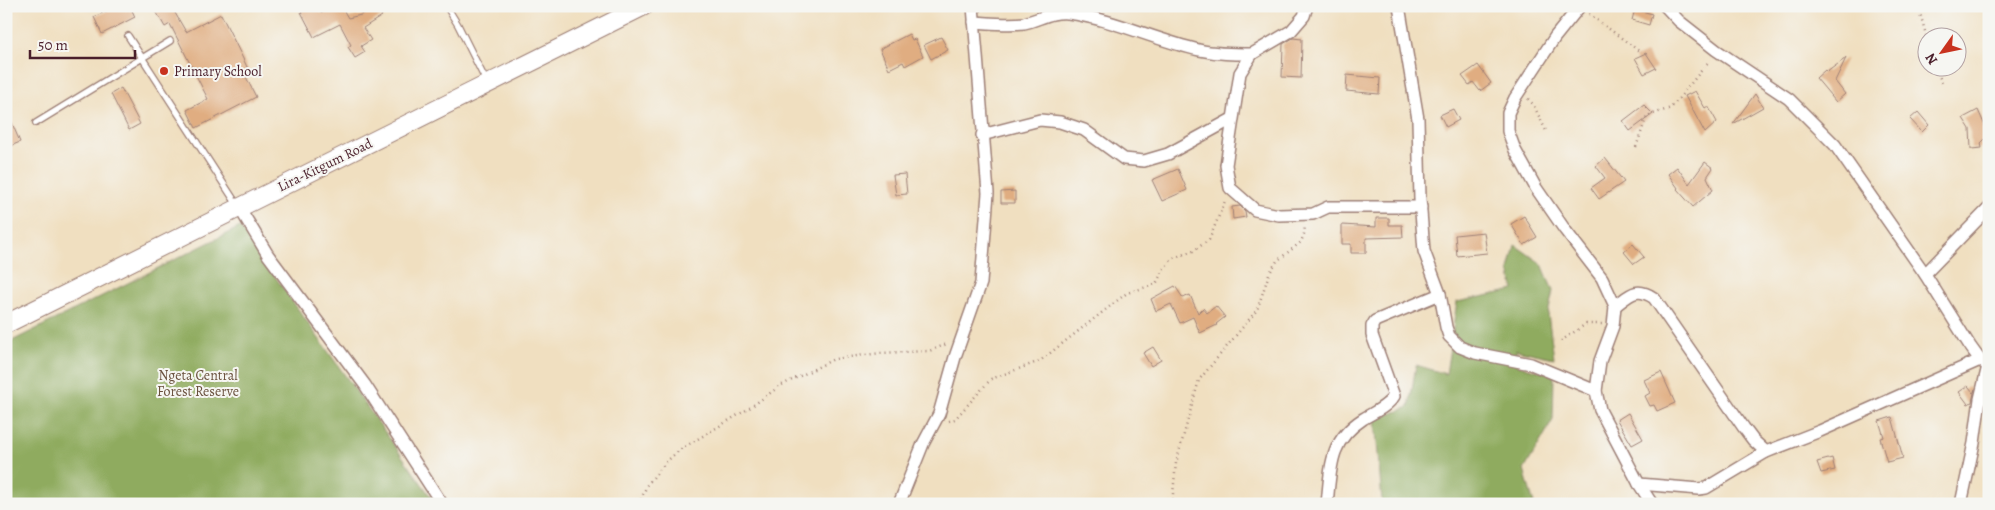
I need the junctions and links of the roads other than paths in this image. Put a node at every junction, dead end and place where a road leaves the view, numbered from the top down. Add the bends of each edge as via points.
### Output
1 (644, 6) edge
2 (973, 6) edge
3 (1307, 6) edge
4 (1399, 6) edge
5 (1665, 6) edge
6 (447, 7) edge
7 (1580, 7) edge
8 (974, 22) junction
9 (128, 36) dead end
10 (170, 41) dead end
11 (1252, 54) junction
12 (143, 58) junction
13 (488, 85) junction
14 (1232, 119) junction
15 (36, 123) dead end
16 (982, 135) junction
17 (1421, 207) junction
18 (239, 208) junction
19 (1989, 208) edge
20 (1925, 274) junction
21 (1440, 294) junction
22 (1615, 306) junction
23 (6, 324) edge
24 (1986, 365) edge
25 (1596, 391) junction
26 (1766, 452) junction
27 (1639, 484) junction
28 (442, 504) edge
29 (899, 504) edge
30 (1327, 504) edge
31 (1652, 504) edge
32 (1961, 504) edge

1 - 13 main road, Lira-Kitgum Road
2 - 8 street
3 - 11 street via 1304,16 1291,31
4 - 17 street via 1418,120
5 - 20 street via 1716,50 1788,99 1835,145
6 - 13 lane
7 - 22 street via 1555,37 1520,90 1508,112 1508,131 1515,150 1547,205 1602,278
8 - 11 street via 1008,24 1066,12 1198,50 1217,54
8 - 16 street
9 - 12 lane
10 - 12 lane
11 - 14 street via 1240,73
12 - 15 lane
12 - 18 lane
13 - 18 main road, Lira-Kitgum Road
14 - 16 street via 1168,154 1144,161 1124,160 1084,130 1060,122 1040,120
14 - 17 street via 1226,165 1230,188 1255,210 1280,215 1313,214 1328,207
16 - 29 street via 988,193 981,283 955,357 940,414 923,444
17 - 21 street via 1424,251
18 - 23 main road, Lira-Kitgum Road
18 - 28 street via 268,255 365,385
19 - 20 street
20 - 24 street
21 - 25 street via 1449,336 1460,347 1531,364
21 - 30 street via 1376,321 1372,326 1372,335 1394,396 1344,435 1334,450
22 - 25 street via 1613,326 1600,361
22 - 26 street via 1634,292 1645,292 1654,298 1744,428
24 - 26 street
24 - 32 street
25 - 27 street via 1600,410
26 - 27 street via 1699,490
27 - 31 street

